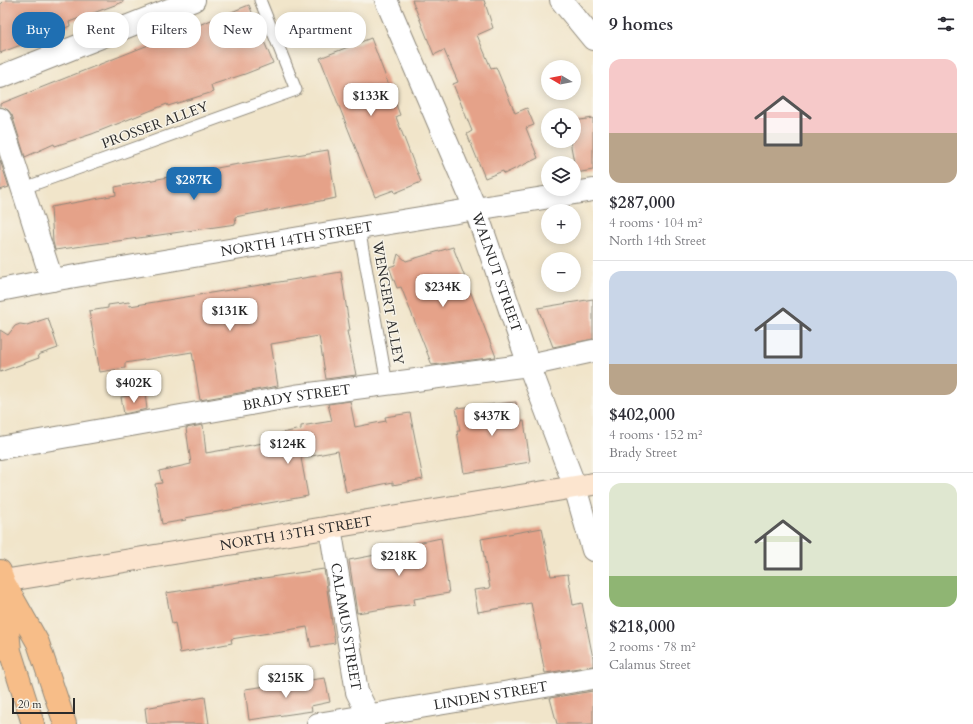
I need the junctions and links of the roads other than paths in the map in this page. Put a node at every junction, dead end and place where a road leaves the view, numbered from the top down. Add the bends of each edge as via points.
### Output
1 (194, 0) edge
2 (260, 0) edge
3 (386, 0) edge
4 (561, 0) edge
5 (593, 39) edge
6 (0, 77) edge
7 (0, 119) edge
8 (24, 188) junction
9 (593, 190) edge
10 (475, 208) junction
11 (359, 228) junction
12 (52, 280) junction
13 (0, 290) edge
14 (593, 351) edge
15 (529, 364) junction
16 (387, 384) junction
17 (0, 448) edge
18 (584, 485) edge
19 (330, 527) junction
20 (593, 550) edge
21 (1, 578) edge
22 (593, 678) edge
23 (370, 720) edge
24 (34, 724) edge
25 (65, 724) edge
26 (318, 724) edge

1 - 6 street
2 - 8 lane, PROSSER ALLEY via 296,90
3 - 10 street, WALNUT STREET
4 - 5 street
7 - 8 street
8 - 12 street
9 - 10 street, NORTH 14TH STREET
10 - 11 street, NORTH 14TH STREET
10 - 15 street, WALNUT STREET
11 - 12 street, NORTH 14TH STREET
11 - 16 lane, WENGERT ALLEY
12 - 13 street, NORTH 14TH STREET
14 - 15 street, BRADY STREET
15 - 16 street, BRADY STREET
15 - 18 street, WALNUT STREET
16 - 17 street, BRADY STREET via 295,396
18 - 19 main road, NORTH 13TH STREET
18 - 20 street, WALNUT STREET
19 - 21 main road, NORTH 13TH STREET
19 - 23 street, CALAMUS STREET via 357,692
21 - 24 main road via 10,651
21 - 25 main road via 38,643
22 - 23 street, LINDEN STREET
23 - 26 street, LINDEN STREET

